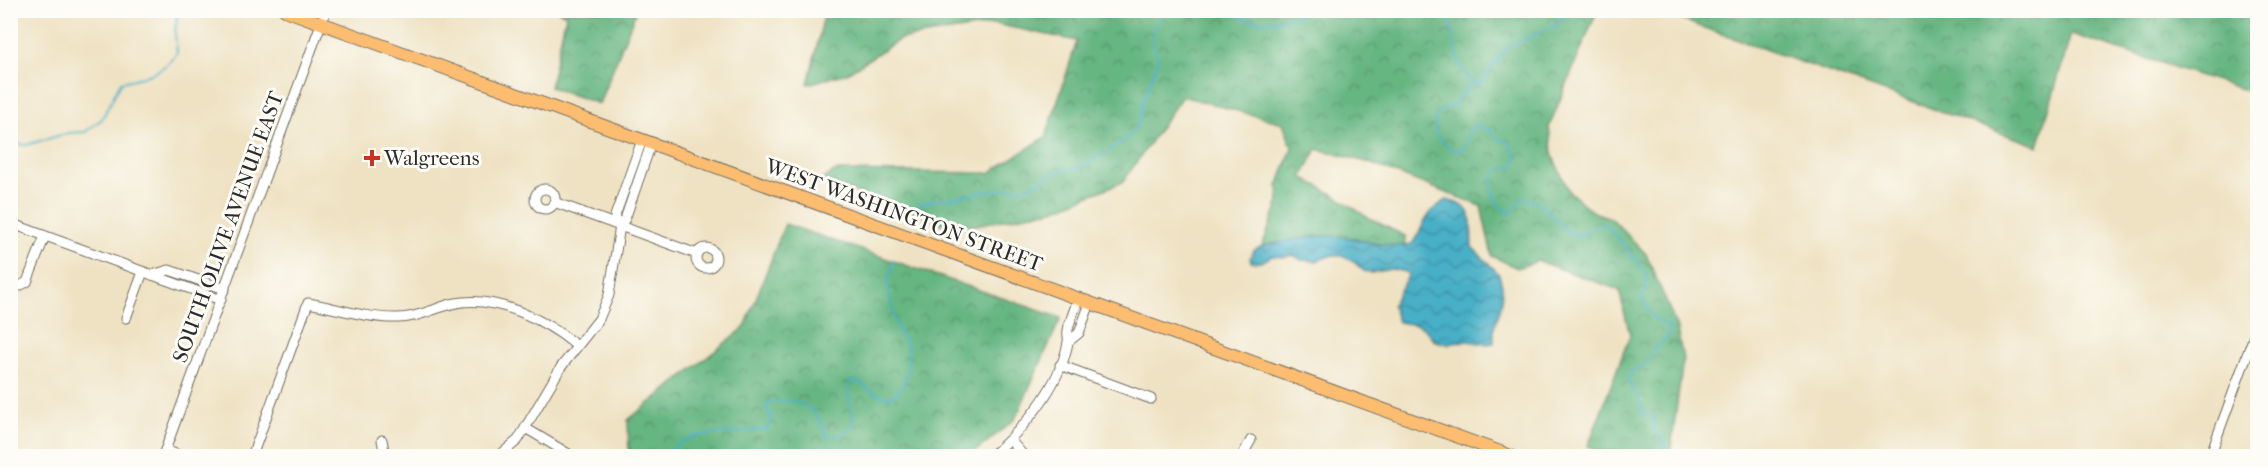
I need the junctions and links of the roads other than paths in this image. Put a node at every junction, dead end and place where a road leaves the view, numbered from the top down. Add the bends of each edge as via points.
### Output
1 (285, 10) edge
2 (326, 10) edge
3 (321, 24) junction
4 (647, 142) junction
5 (554, 202) dead end
6 (10, 223) edge
7 (620, 226) junction
8 (45, 236) junction
9 (697, 255) dead end
10 (148, 273) junction
11 (225, 289) junction
12 (10, 291) edge
13 (221, 300) junction
14 (1084, 301) junction
15 (126, 318) dead end
16 (2258, 325) edge
17 (578, 346) junction
18 (1060, 365) junction
19 (1151, 399) dead end
20 (527, 429) junction
21 (382, 440) dead end
22 (1251, 440) dead end
23 (1010, 441) junction
24 (164, 453) edge
25 (181, 456) edge
26 (252, 456) edge
27 (385, 456) edge
28 (499, 456) edge
29 (572, 456) edge
30 (991, 456) edge
31 (1024, 456) edge
32 (1242, 456) edge
33 (1511, 456) edge
34 (2210, 456) edge

1 - 3 main road, WEST WASHINGTON STREET
2 - 3 street, SOUTH OLIVE AVENUE EAST
3 - 4 main road, WEST WASHINGTON STREET
3 - 11 street, SOUTH OLIVE AVENUE EAST
4 - 7 street
4 - 14 main road, WEST WASHINGTON STREET
5 - 7 street
6 - 8 street
7 - 9 street
7 - 17 street via 608,299 596,324
8 - 10 street
8 - 12 street via 27,282
10 - 11 street via 169,270
10 - 13 street
10 - 15 street
11 - 13 street, SOUTH OLIVE AVENUE EAST
13 - 24 street, SOUTH OLIVE AVENUE EAST
14 - 18 street via 1079,333 1068,342
14 - 33 main road, WEST WASHINGTON STREET
16 - 34 street
17 - 20 street via 552,380
17 - 26 street via 541,320 488,304 457,303 394,319 308,303
18 - 19 street
18 - 23 street via 1037,409
20 - 28 street
20 - 29 street
21 - 27 street
22 - 32 street
23 - 30 street
23 - 31 street
24 - 25 street

